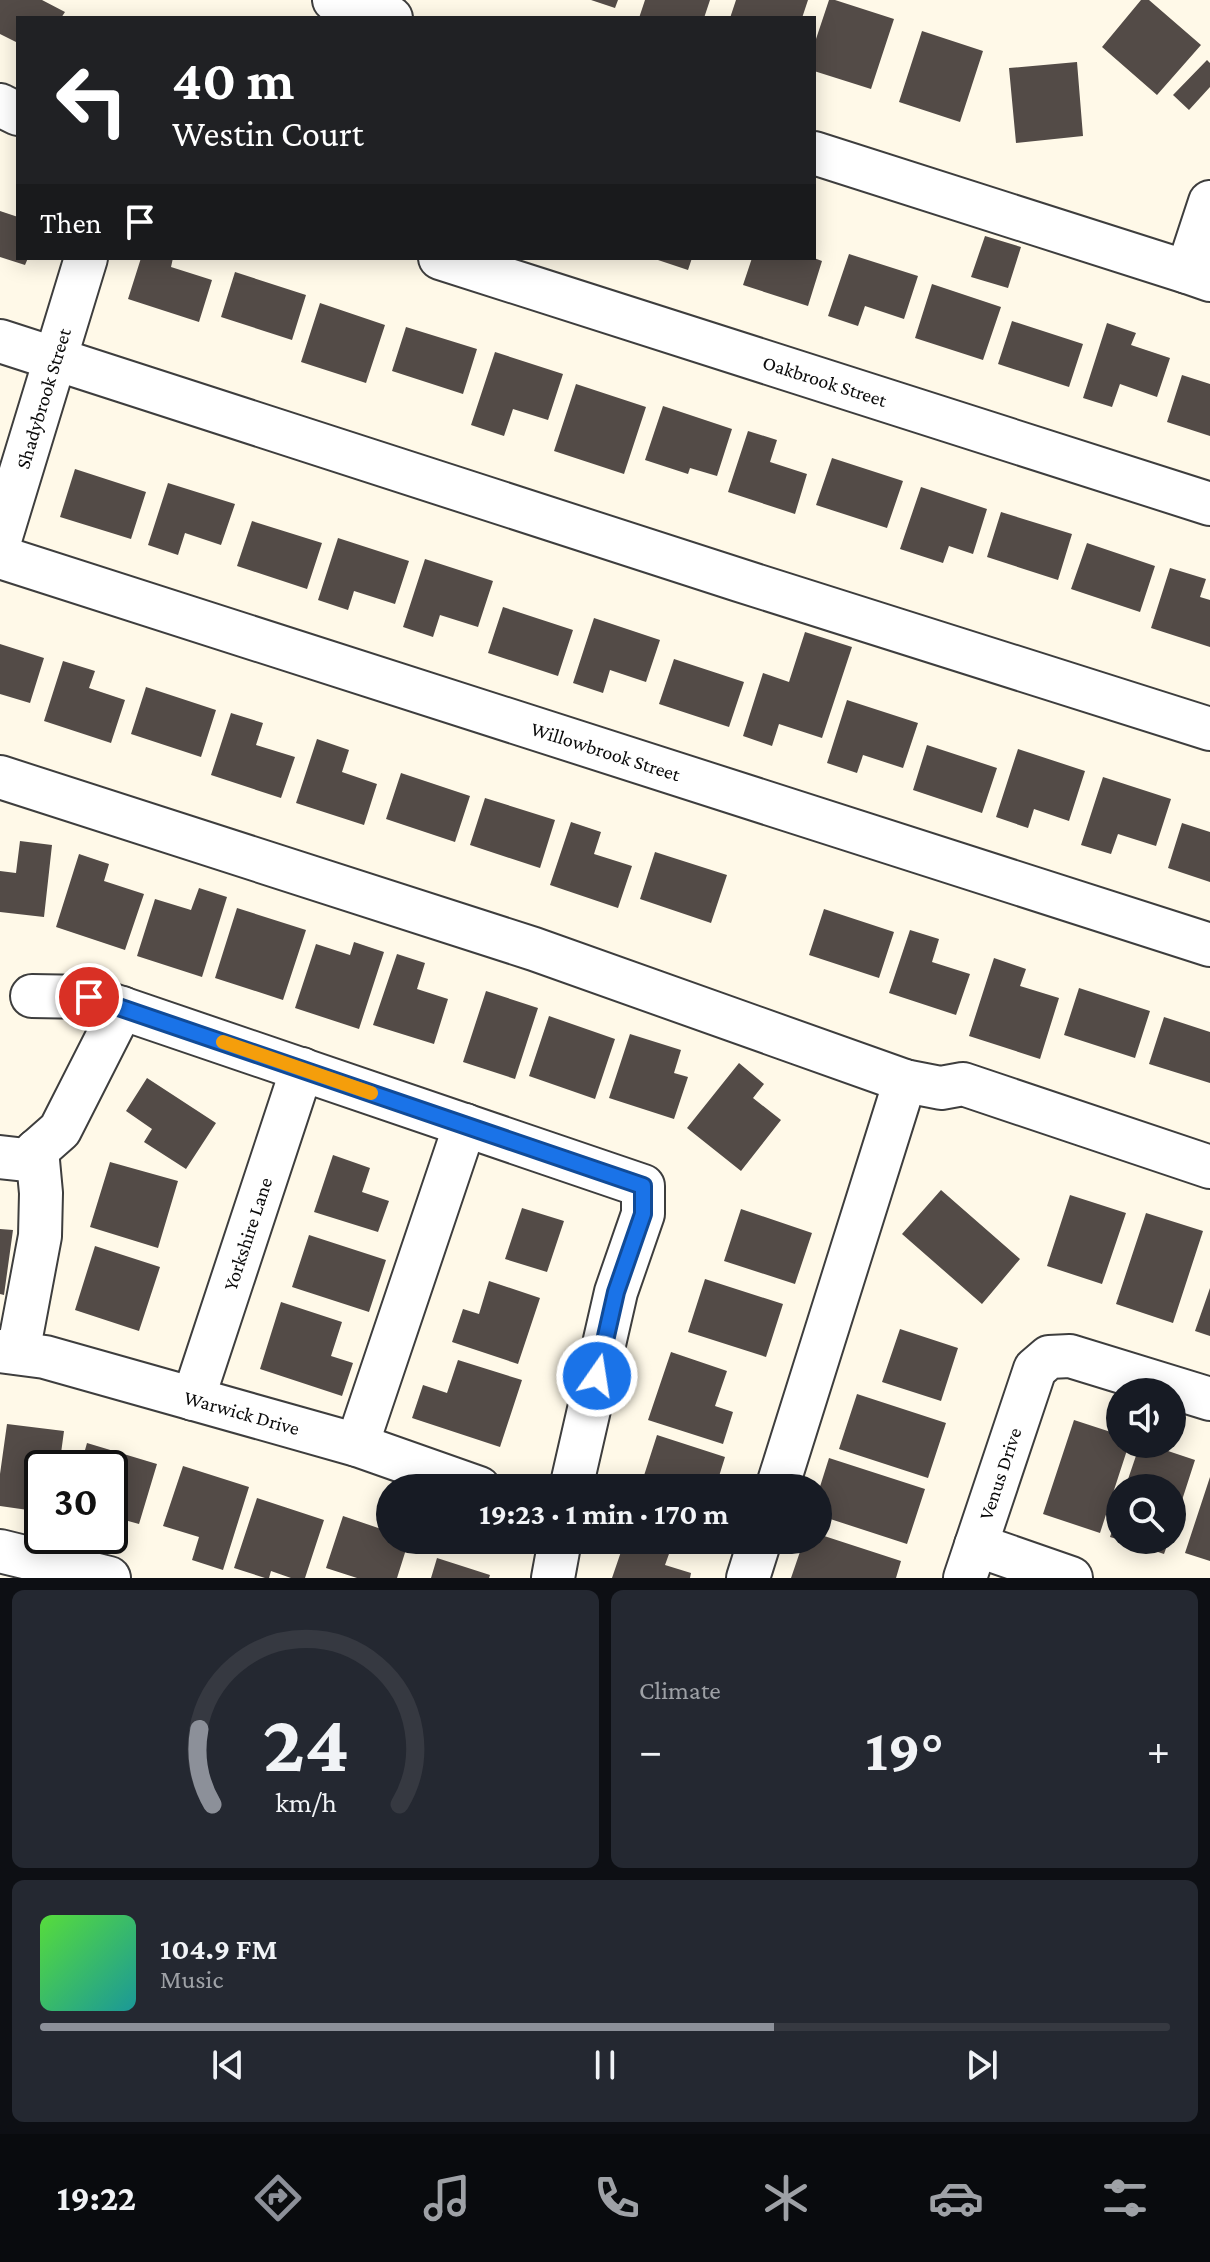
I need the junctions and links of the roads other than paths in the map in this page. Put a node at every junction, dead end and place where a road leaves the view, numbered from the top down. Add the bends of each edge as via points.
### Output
1 (334, 0) edge
2 (385, 16) edge
3 (816, 154) edge
4 (1210, 202) edge
5 (85, 260) edge
6 (446, 260) edge
7 (1198, 276) edge
8 (0, 341) edge
9 (55, 360) junction
10 (1210, 504) edge
11 (0, 540) edge
12 (0, 557) edge
13 (1210, 729) edge
14 (0, 777) edge
15 (1210, 945) edge
16 (32, 996) dead end
17 (122, 1008) junction
18 (302, 1069) junction
19 (905, 1081) junction
20 (465, 1125) junction
21 (19, 1154) edge
22 (1210, 1167) edge
23 (9, 1352) edge
24 (193, 1399) junction
25 (1210, 1399) edge
26 (357, 1445) junction
27 (439, 1474) edge
28 (574, 1474) edge
29 (781, 1474) edge
30 (0, 1551) edge
31 (557, 1554) edge
32 (756, 1554) edge
33 (970, 1562) edge
34 (109, 1578) edge
35 (553, 1578) edge
36 (748, 1578) edge
37 (1071, 1578) edge

1 - 2 street
3 - 7 street
4 - 7 street
5 - 9 street, Shadybrook Street
6 - 10 street, Oakbrook Street
8 - 9 street
9 - 11 street, Shadybrook Street
9 - 13 street
12 - 15 street, Willowbrook Street
14 - 19 street via 534,949
16 - 17 street via 89,997
17 - 18 street
17 - 21 street via 60,1130
18 - 20 street
18 - 24 street, Yorkshire Lane
19 - 22 street via 941,1088 963,1084
19 - 29 street
20 - 26 street
20 - 28 street via 643,1186 643,1214 616,1292
21 - 23 street via 41,1193 40,1236
23 - 24 street, Warwick Drive via 45,1357
24 - 26 street, Warwick Drive
25 - 33 street, Venus Drive via 1070,1356 1049,1357 1035,1369
26 - 27 street, Warwick Drive
30 - 34 street
31 - 35 street
32 - 36 street
33 - 37 street

